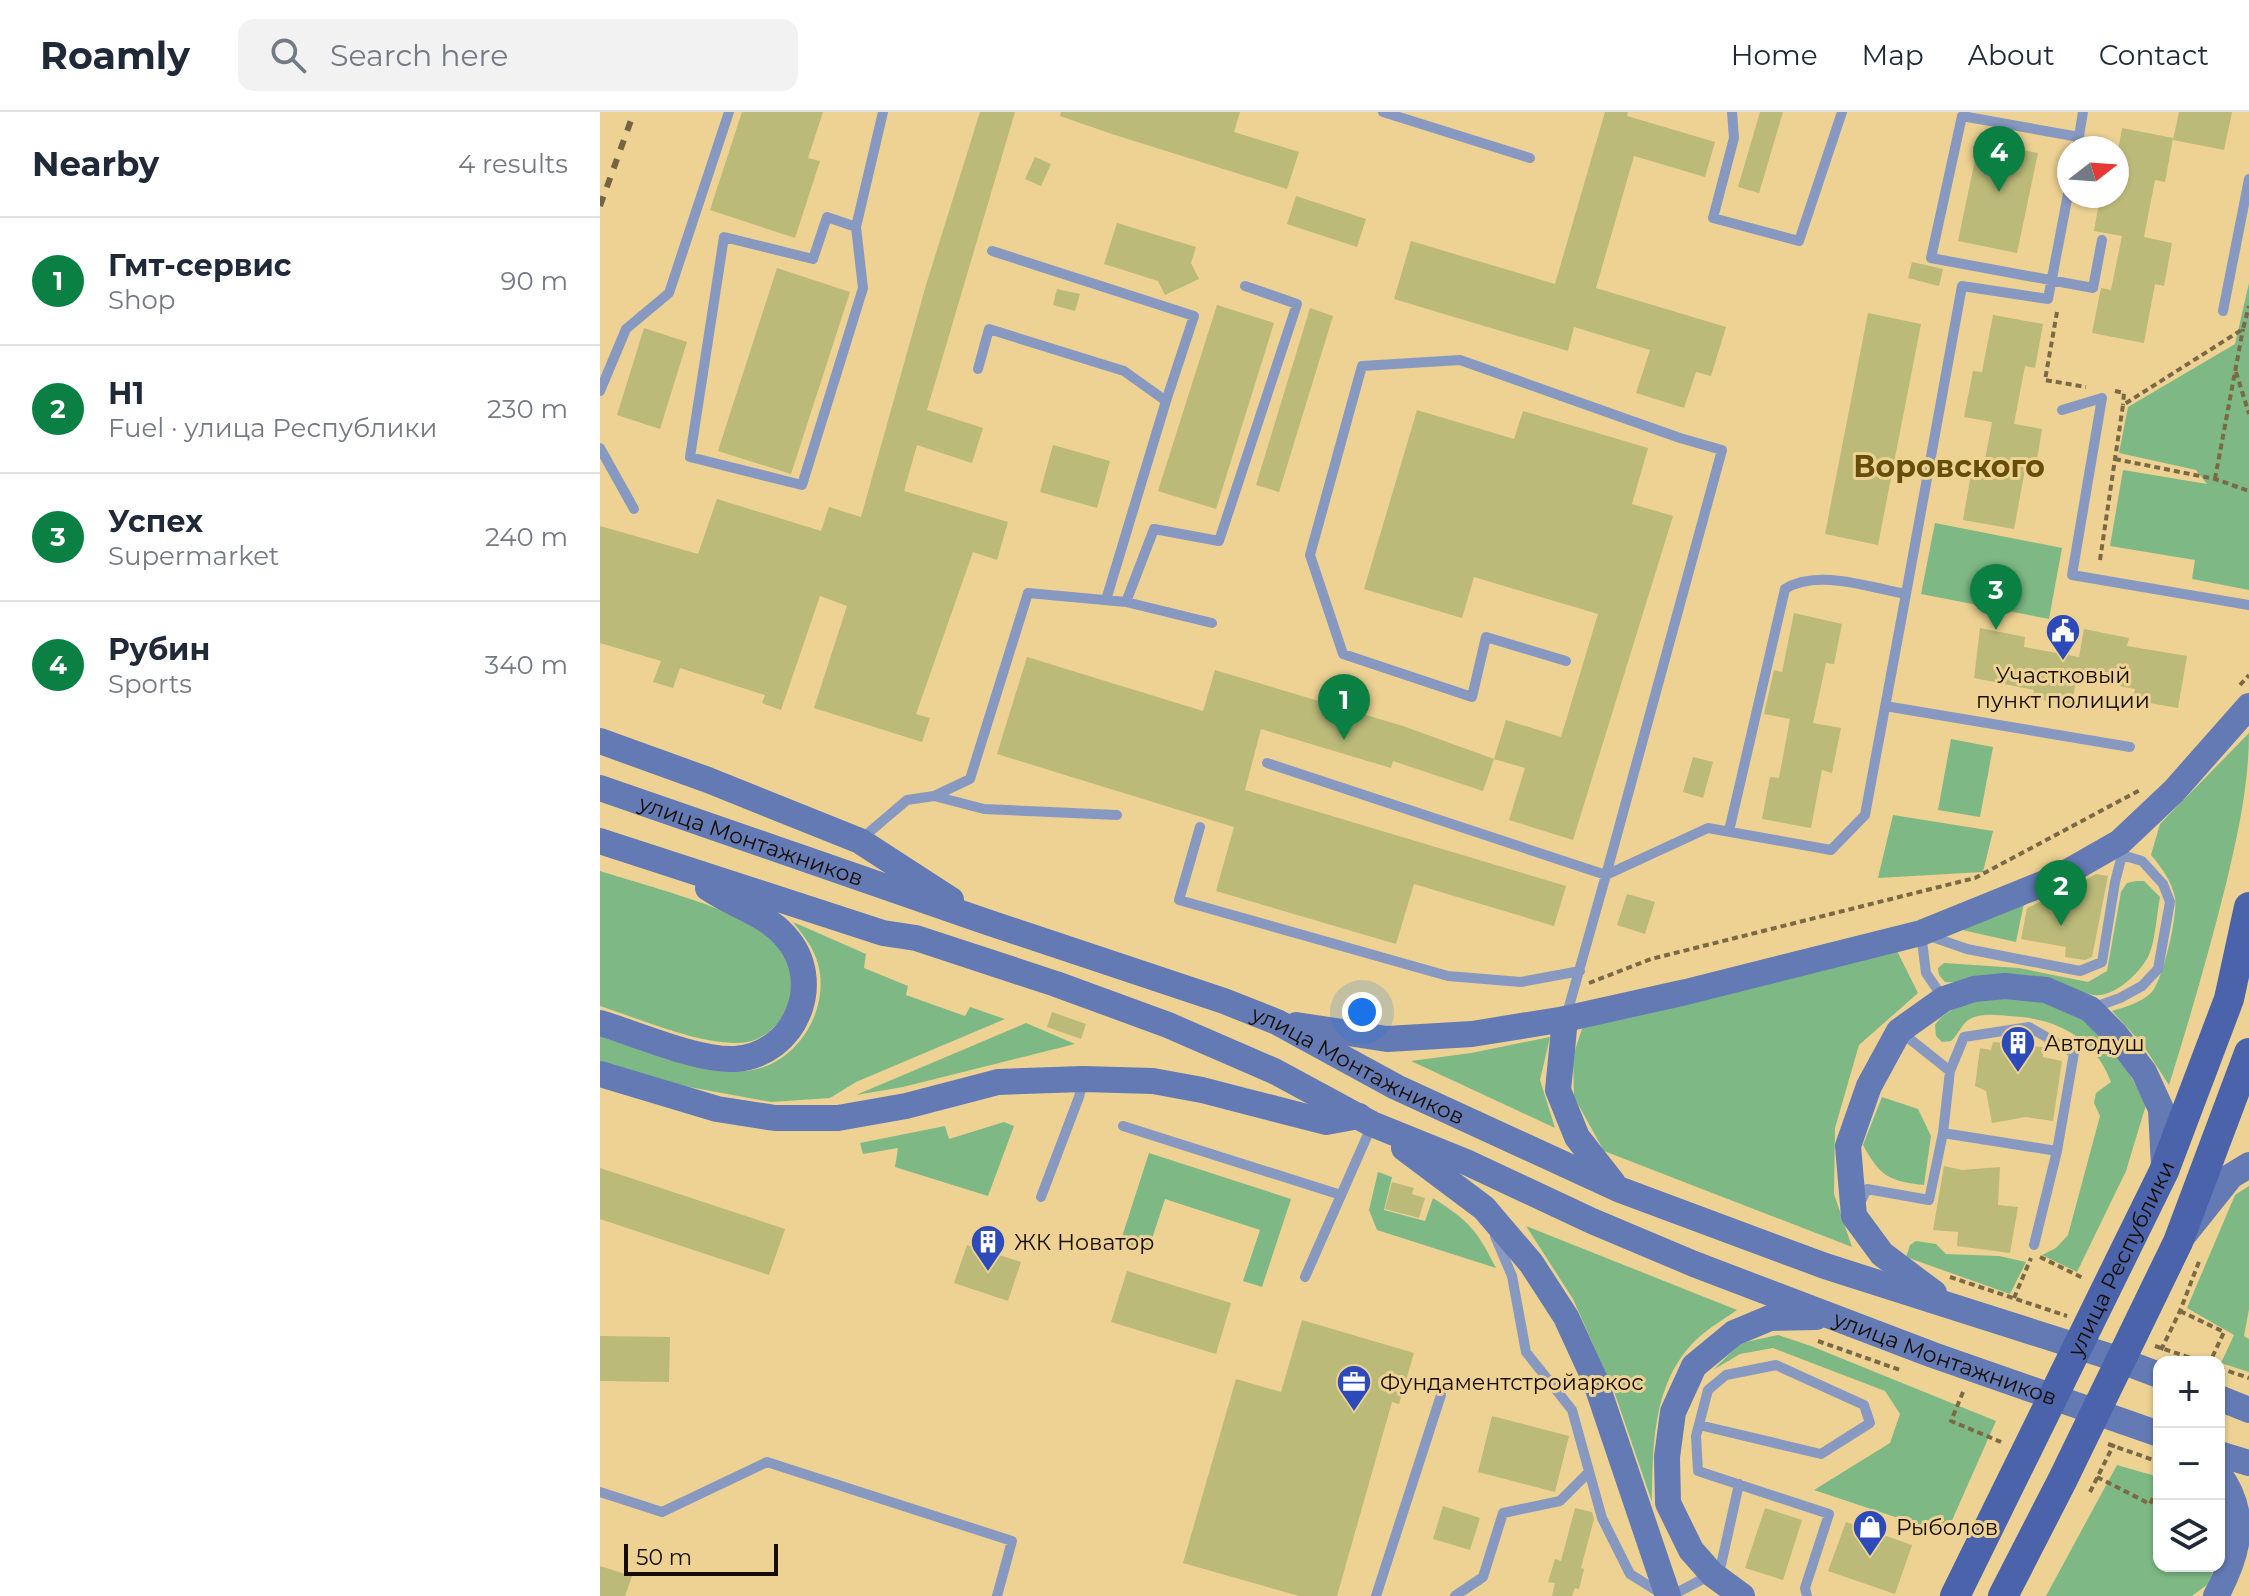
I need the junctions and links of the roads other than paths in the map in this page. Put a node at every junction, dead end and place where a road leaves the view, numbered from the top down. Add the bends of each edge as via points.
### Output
1 (729, 112) edge
2 (883, 112) edge
3 (1383, 112) edge
4 (1732, 112) edge
5 (1842, 112) edge
6 (2083, 112) edge
7 (2079, 136) edge
8 (2057, 137) edge
9 (1530, 158) dead end
10 (2249, 179) edge
11 (2067, 208) edge
12 (856, 227) junction
13 (2102, 240) dead end
14 (992, 251) dead end
15 (2057, 282) junction
16 (1245, 286) dead end
17 (2223, 311) dead end
18 (978, 369) dead end
19 (600, 391) edge
20 (1166, 401) junction
21 (2062, 410) dead end
22 (600, 448) edge
23 (634, 509) dead end
24 (1906, 594) junction
25 (1106, 600) junction
26 (1126, 602) junction
27 (2249, 605) edge
28 (1212, 623) dead end
29 (1566, 661) dead end
30 (2244, 696) edge
31 (1885, 706) junction
32 (600, 741) edge
33 (2130, 747) dead end
34 (1267, 763) dead end
35 (600, 788) edge
36 (934, 796) junction
37 (1117, 815) dead end
38 (1200, 827) dead end
39 (1729, 831) junction
40 (600, 841) edge
41 (860, 841) junction
42 (2121, 849) junction
43 (679, 867) junction
44 (1606, 875) junction
45 (2249, 907) edge
46 (984, 921) junction
47 (1921, 933) junction
48 (1580, 971) junction
49 (1944, 999) junction
50 (2090, 1009) junction
51 (1565, 1019) junction
52 (1277, 1022) junction
53 (600, 1023) edge
54 (1899, 1031) junction
55 (2249, 1053) edge
56 (1950, 1071) junction
57 (600, 1074) edge
58 (1083, 1079) junction
59 (1366, 1120) junction
60 (1123, 1126) dead end
61 (1943, 1133) junction
62 (2057, 1151) junction
63 (2249, 1165) edge
64 (2164, 1171) junction
65 (1618, 1189) junction
66 (1341, 1195) junction
67 (1041, 1197) dead end
68 (1484, 1208) junction
69 (1854, 1216) junction
70 (2178, 1242) junction
71 (2034, 1245) dead end
72 (1305, 1277) dead end
73 (1950, 1305) junction
74 (1828, 1316) junction
75 (2153, 1363) edge
76 (1441, 1395) dead end
77 (2225, 1400) edge
78 (2249, 1410) edge
79 (1699, 1425) junction
80 (2153, 1432) edge
81 (2225, 1456) edge
82 (2249, 1463) edge
83 (1589, 1472) junction
84 (2225, 1481) edge
85 (1739, 1484) junction
86 (600, 1492) edge
87 (1712, 1574) junction
88 (1961, 1583) edge
89 (2006, 1594) edge
90 (997, 1596) edge
91 (1376, 1596) edge
92 (1455, 1596) edge
93 (1669, 1596) edge
94 (1742, 1596) edge
95 (1807, 1596) edge
96 (1943, 1596) edge
97 (2216, 1596) edge

1 - 19 lane via 669,293 626,329
2 - 12 lane
3 - 9 lane
4 - 5 lane via 1734,138 1713,218 1799,241
6 - 7 lane
8 - 15 lane via 1962,116 1931,258
10 - 17 lane
11 - 15 lane
12 - 12 lane via 863,288 802,485 690,457 724,237 813,259 827,217
13 - 15 lane via 2093,288
14 - 20 lane via 1194,316
15 - 24 lane via 2048,299 1962,286
16 - 26 lane via 1297,304 1219,541 1154,529
18 - 20 lane via 989,329 1124,371
20 - 25 lane
21 - 27 lane via 2102,398 2072,575
22 - 23 lane
24 - 31 lane
24 - 39 lane via 1819,578 1785,589
25 - 26 lane
25 - 36 lane via 1028,593 970,779
26 - 28 lane
29 - 44 lane via 1486,637 1472,697 1343,654 1310,555 1362,366 1460,360 1722,450
30 - 42 main road via 2174,791
31 - 33 lane
31 - 39 lane via 1865,815 1831,850
32 - 41 main road
34 - 44 lane
35 - 46 main road, улица Монтажников
36 - 37 lane via 984,809
36 - 41 lane via 907,800
38 - 48 lane via 1179,900 1448,976 1521,982
39 - 44 lane via 1708,828
40 - 43 main road, улица Монтажников
41 - 46 main road
42 - 47 main road
42 - 47 lane via 2102,962 2080,971 1967,949
42 - 50 lane via 2142,861 2163,884 2170,902 2158,969 2142,986
43 - 53 main road via 787,937 804,980 793,1027 767,1049 736,1059 708,1056
43 - 59 main road, улица Монтажников via 1056,984 1274,1071
44 - 48 lane
45 - 64 main road, улица Республики via 2229,999
46 - 52 main road, улица Монтажников
47 - 49 lane via 1926,973
47 - 51 main road
48 - 51 lane
49 - 50 main road via 2005,986 2046,990
49 - 54 main road
50 - 64 main road via 2144,1072 2161,1109
51 - 52 main road via 1472,1034 1387,1039
51 - 65 main road via 1558,1090 1577,1137
52 - 65 main road, улица Монтажников via 1396,1087
54 - 56 lane
54 - 69 main road via 1869,1086 1848,1146
55 - 70 main road, улица Республики
56 - 61 lane
56 - 62 lane via 1964,1037 2029,1027 2074,1053
57 - 58 main road via 717,1109 775,1118 838,1118 998,1082
58 - 59 main road via 1153,1081 1326,1122
58 - 67 lane
59 - 66 lane
59 - 68 main road
59 - 74 main road, улица Монтажников via 1665,1252
60 - 66 lane
61 - 62 lane
61 - 69 lane via 1929,1200 1867,1189
62 - 71 lane
63 - 70 main road via 2231,1176
64 - 88 main road, улица Республики via 2116,1269 2012,1451
65 - 73 main road, улица Монтажников via 1825,1266
66 - 72 lane
68 - 83 lane via 1512,1276 1526,1352 1572,1410
68 - 93 main road via 1531,1263 1571,1328 1595,1380
69 - 73 main road via 1882,1254
70 - 89 main road, улица Республики via 2155,1285 2077,1485
73 - 75 main road, улица Монтажников via 2111,1357
74 - 80 main road, улица Монтажников
74 - 87 main road via 1770,1318 1734,1333 1694,1366 1673,1412 1668,1503 1691,1550
76 - 91 lane
77 - 78 main road
79 - 79 lane via 1708,1390 1726,1375 1776,1365 1864,1405 1870,1423 1821,1454
79 - 85 lane via 1698,1471
81 - 82 main road
83 - 92 lane via 1560,1501 1503,1513 1483,1577
83 - 93 lane via 1602,1518 1630,1574
84 - 97 main road via 2233,1490 2241,1524 2234,1562
85 - 87 lane via 1721,1565
85 - 95 lane via 1829,1514 1805,1588
86 - 90 lane via 662,1512 767,1462 1012,1541
87 - 93 lane
87 - 94 main road
88 - 96 main road

